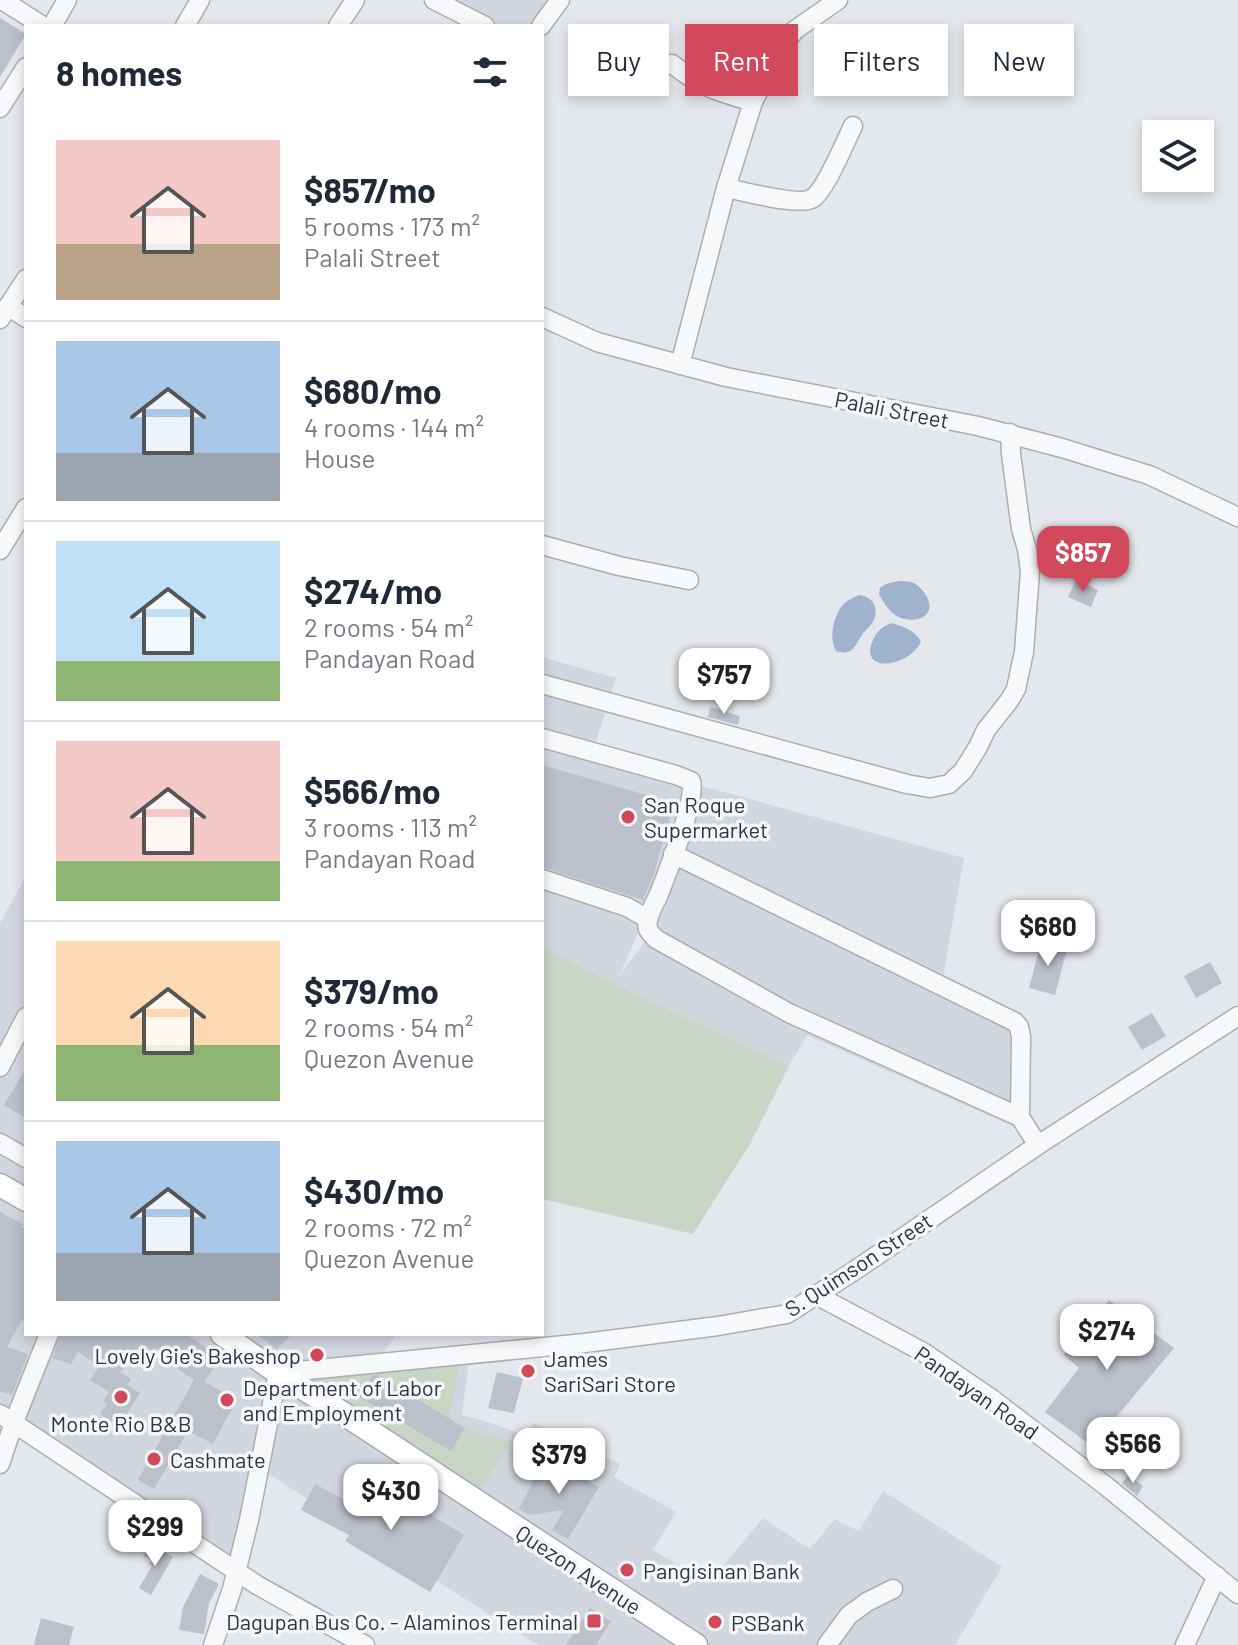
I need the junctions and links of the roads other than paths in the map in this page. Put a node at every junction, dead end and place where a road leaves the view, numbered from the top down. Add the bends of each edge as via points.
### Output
1 (2, 0) edge
2 (67, 0) edge
3 (200, 0) edge
4 (355, 0) edge
5 (434, 0) edge
6 (560, 0) edge
7 (838, 0) edge
8 (40, 24) edge
9 (53, 24) edge
10 (186, 24) edge
11 (339, 24) edge
12 (481, 24) edge
13 (542, 24) edge
14 (672, 64) dead end
15 (24, 70) edge
16 (753, 102) junction
17 (0, 108) edge
18 (853, 126) dead end
19 (726, 188) junction
20 (24, 282) edge
21 (5, 306) edge
22 (24, 317) edge
23 (544, 318) edge
24 (680, 365) junction
25 (1010, 433) junction
26 (24, 511) edge
27 (1238, 517) edge
28 (544, 546) edge
29 (0, 550) edge
30 (689, 580) dead end
31 (544, 685) edge
32 (544, 739) edge
33 (673, 854) junction
34 (544, 880) edge
35 (648, 919) junction
36 (1238, 1016) edge
37 (24, 1021) edge
38 (0, 1067) edge
39 (1020, 1117) junction
40 (0, 1143) edge
41 (1038, 1145) junction
42 (24, 1157) edge
43 (0, 1185) edge
44 (24, 1199) edge
45 (818, 1296) junction
46 (48, 1336) edge
47 (225, 1336) edge
48 (278, 1373) junction
49 (7, 1418) edge
50 (0, 1464) edge
51 (237, 1571) junction
52 (1217, 1576) junction
53 (893, 1589) dead end
54 (1238, 1594) edge
55 (213, 1645) edge
56 (365, 1645) edge
57 (696, 1645) edge
58 (827, 1645) edge
59 (1185, 1645) edge

1 - 8 street
2 - 9 street
3 - 10 street
4 - 11 street
5 - 12 street
6 - 13 street
7 - 16 street via 795,30
14 - 16 street via 692,80
15 - 17 street
16 - 19 street
18 - 19 street via 823,186 810,199
19 - 24 street
20 - 21 street
21 - 22 street
23 - 24 street, Palali Street via 597,342
24 - 25 street, Palali Street
25 - 27 street, Palali Street via 1149,475
25 - 31 street via 1030,571 1024,652 1016,689 949,784 907,784
26 - 29 street
28 - 30 street
32 - 33 street via 691,781
33 - 35 street
33 - 39 street via 1015,1022 1021,1036
34 - 35 street
35 - 39 street via 656,939 789,1013
36 - 41 street, S. Quimson Street
37 - 38 street
39 - 41 street
40 - 42 street
41 - 45 street, S. Quimson Street
43 - 44 main road
45 - 48 street, S. Quimson Street via 787,1314 718,1326
45 - 52 street, Pandayan Road via 923,1352 992,1399
46 - 49 street
47 - 48 main road, Quezon Avenue
48 - 51 street
48 - 57 main road, Quezon Avenue
49 - 50 street
49 - 51 street
51 - 55 street
51 - 56 street
52 - 54 street, Pandayan Road
52 - 59 street
53 - 58 street via 849,1615

